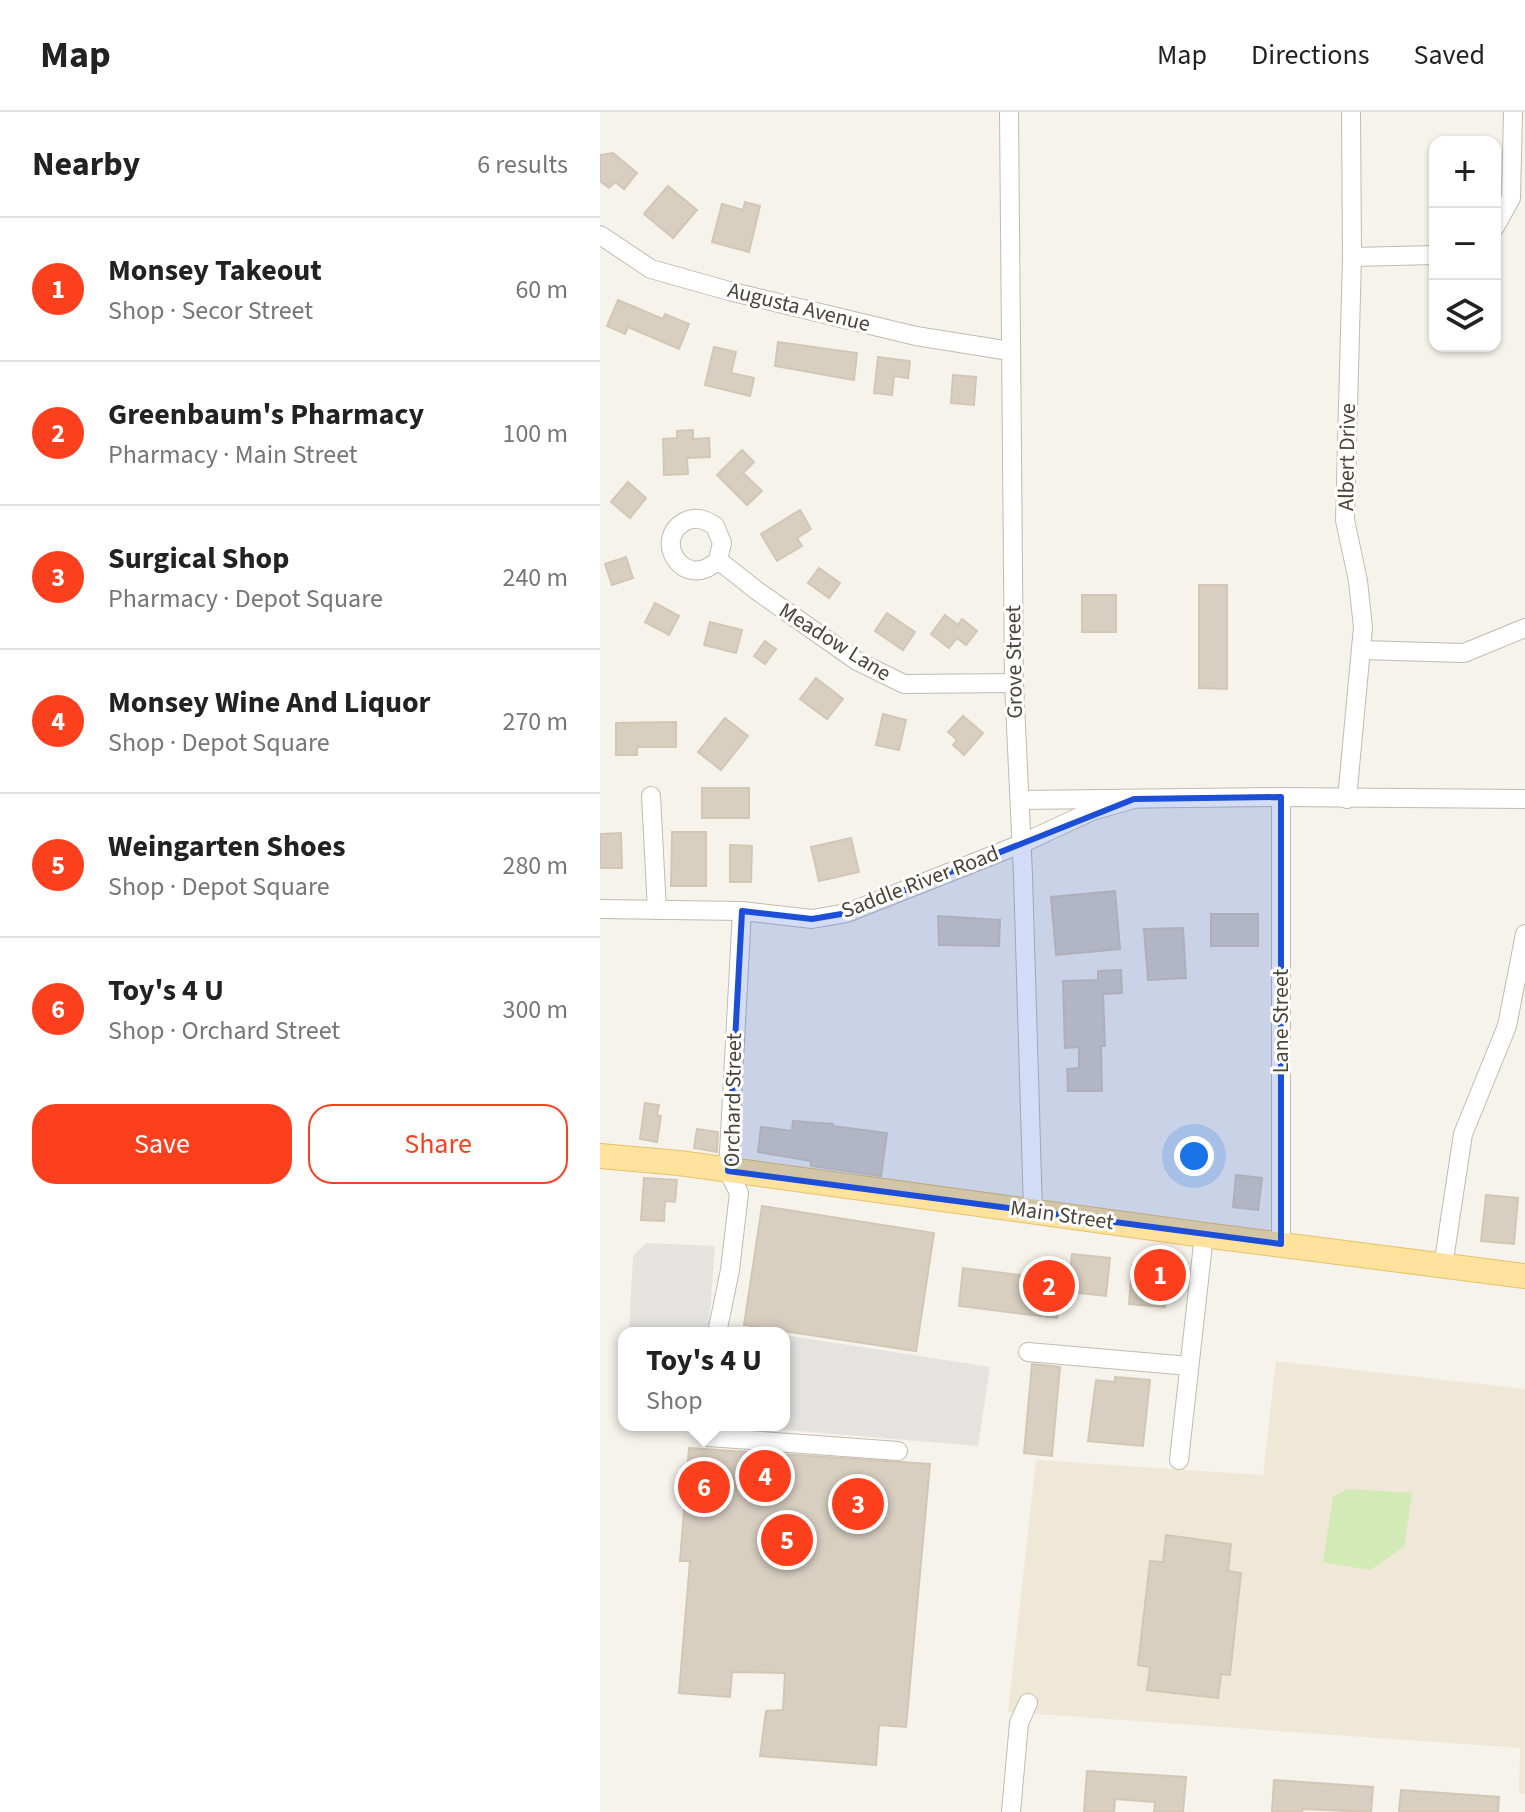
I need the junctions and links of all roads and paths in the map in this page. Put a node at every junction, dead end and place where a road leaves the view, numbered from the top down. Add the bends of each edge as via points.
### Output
1 (1009, 112) edge
2 (1351, 112) edge
3 (1513, 112) edge
4 (1501, 216) edge
5 (604, 245) edge
6 (1429, 255) edge
7 (1352, 257) junction
8 (1010, 351) junction
9 (718, 560) dead end
10 (1525, 628) edge
11 (1361, 650) junction
12 (1014, 683) junction
13 (651, 796) dead end
14 (1281, 797) junction
15 (1134, 799) junction
16 (1347, 799) junction
17 (1525, 799) edge
18 (1020, 800) junction
19 (1021, 844) junction
20 (600, 909) edge
21 (657, 910) junction
22 (742, 911) junction
23 (1525, 934) edge
24 (600, 1156) edge
25 (728, 1171) junction
26 (1033, 1212) junction
27 (1204, 1235) junction
28 (1281, 1244) junction
29 (1443, 1266) junction
30 (1525, 1276) edge
31 (718, 1327) edge
32 (1028, 1352) dead end
33 (1189, 1366) junction
34 (710, 1431) edge
35 (898, 1451) dead end
36 (1179, 1460) dead end
37 (1028, 1703) dead end
38 (1011, 1812) edge

1 - 8 street, Grove Street
2 - 7 street, Albert Drive
3 - 4 street via 1511,198
5 - 8 street, Augusta Avenue via 651,269 729,291 916,336
6 - 7 street
7 - 11 street, Albert Drive via 1345,520 1358,581
8 - 12 street, Grove Street
9 - 12 street, Meadow Lane via 857,661 904,684
10 - 11 street via 1464,653
11 - 16 street, Albert Drive
12 - 18 street, Grove Street
13 - 21 street
14 - 15 street, Saddle River Road
14 - 16 street, Saddle River Road
14 - 28 street, Lane Street
15 - 18 street, Saddle River Road
15 - 19 street, Saddle River Road via 1092,811
16 - 17 street, Saddle River Road
18 - 19 street, Grove Street
19 - 22 street, Saddle River Road via 847,913 812,919
19 - 26 street, Grove Street
20 - 21 street, Saddle River Road
21 - 22 street, Saddle River Road
22 - 25 street, Orchard Street
23 - 29 street via 1507,1026 1463,1134
24 - 25 main road, Main Street
25 - 26 main road, Main Street
25 - 31 street, Orchard Street via 739,1193
26 - 27 main road, Main Street
27 - 28 main road, Main Street
27 - 33 street
28 - 29 main road, Main Street
29 - 30 main road, Main Street
32 - 33 street
33 - 36 street
34 - 35 street
37 - 38 street via 1019,1723

